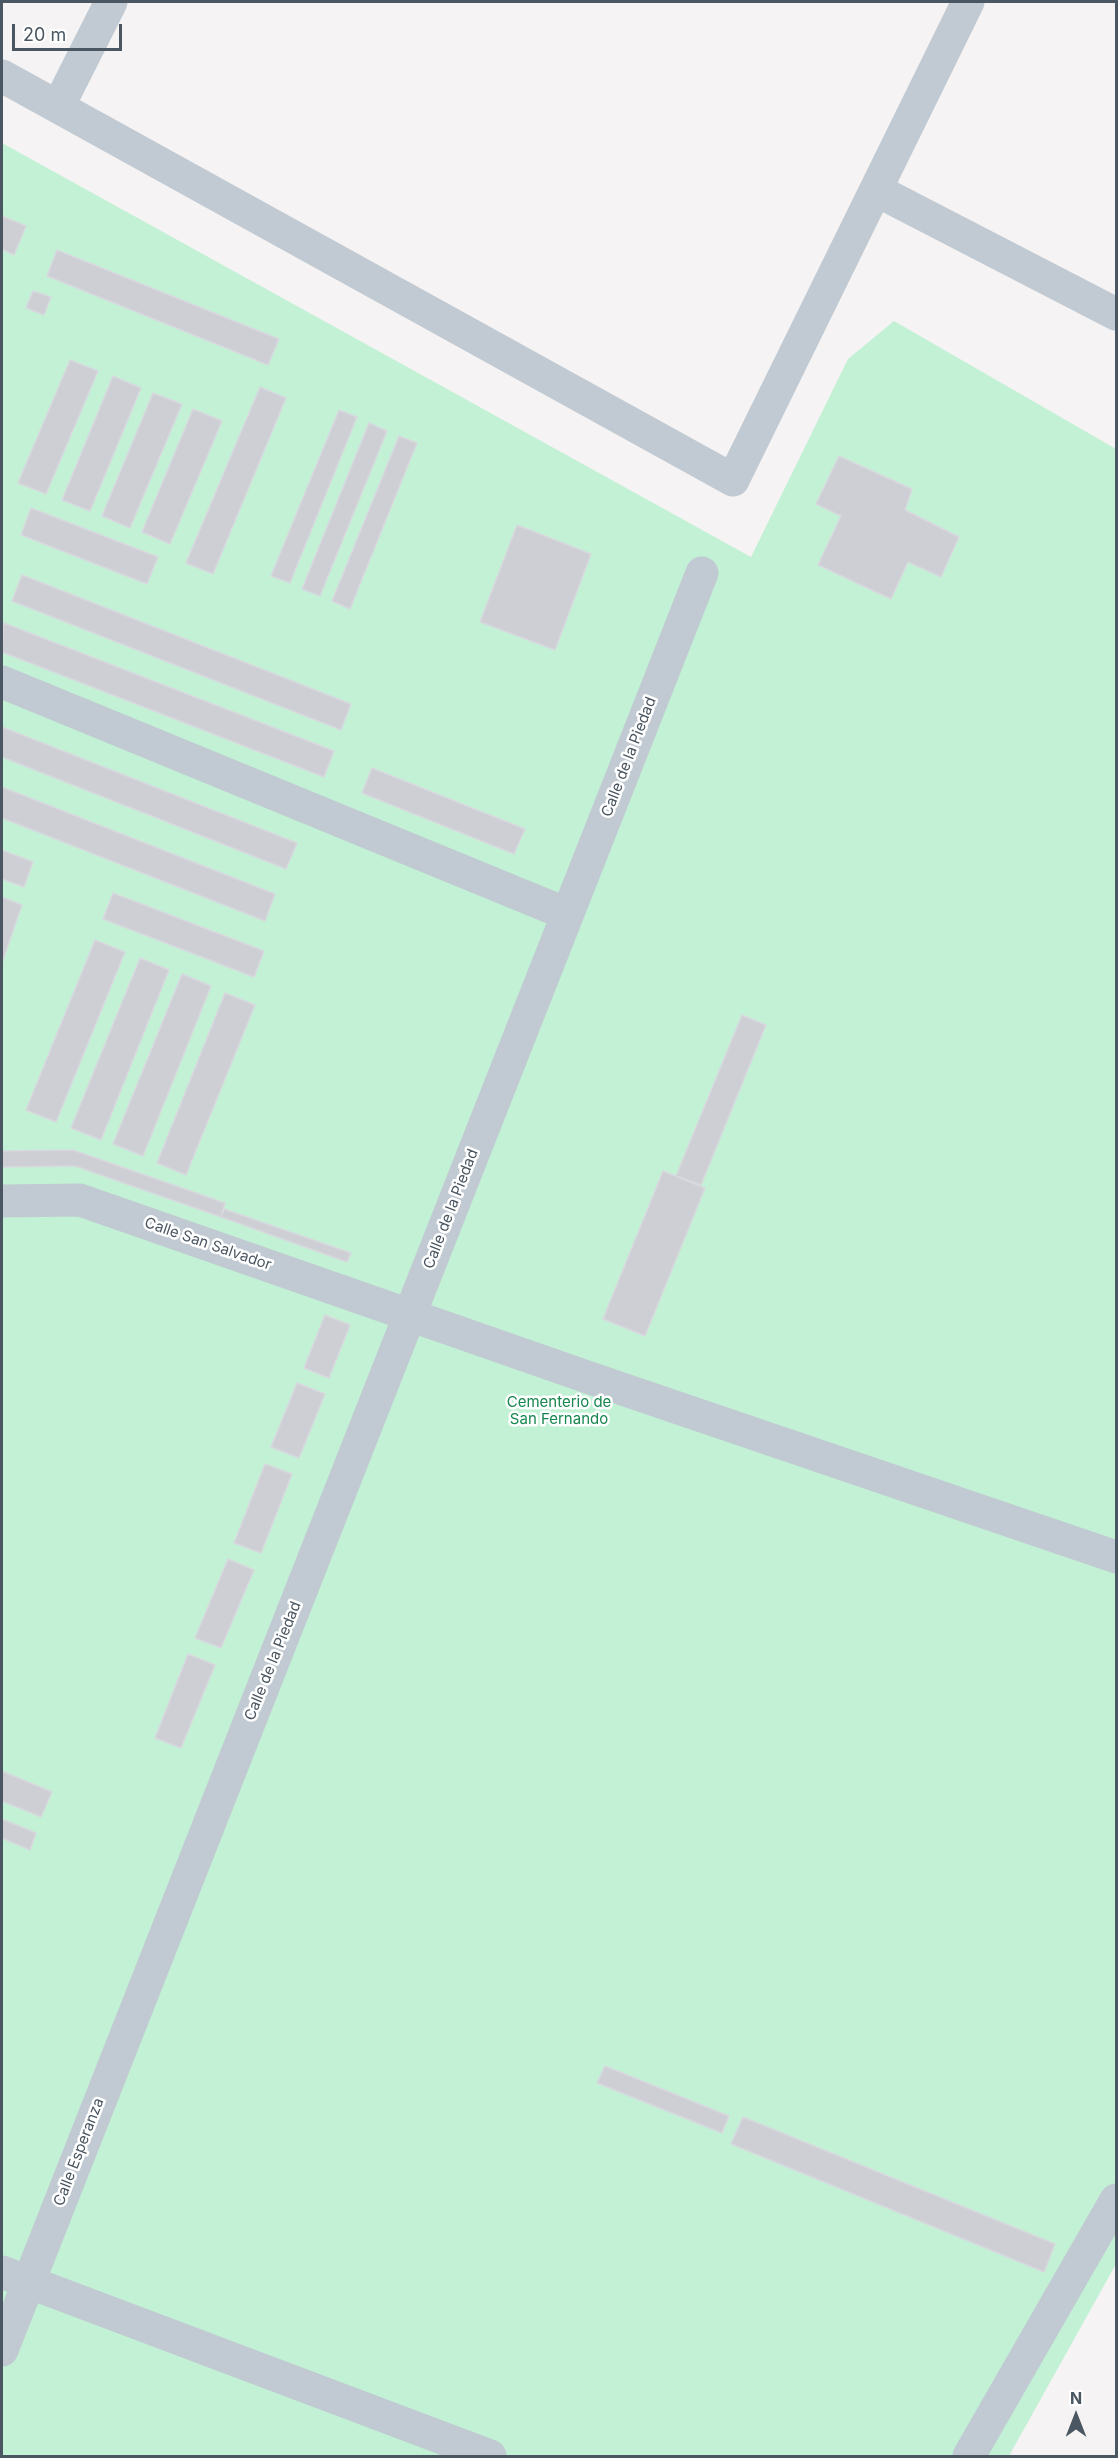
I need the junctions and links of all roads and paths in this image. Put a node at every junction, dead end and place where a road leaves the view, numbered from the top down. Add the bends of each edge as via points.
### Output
1 (111, 2) edge
2 (968, 2) edge
3 (2, 76) edge
4 (58, 106) junction
5 (876, 190) junction
6 (1116, 314) edge
7 (702, 573) dead end
8 (2, 682) edge
9 (567, 915) junction
10 (2, 1201) edge
11 (410, 1314) junction
12 (1116, 1557) edge
13 (157, 1954) joint
14 (1116, 2200) edge
15 (15, 2277) edge
16 (2, 2350) edge
17 (490, 2457) edge
18 (969, 2457) edge

1 - 4 street
2 - 5 street
3 - 4 street
4 - 5 street via 733,480
5 - 6 street
7 - 9 street, Calle de la Piedad
8 - 9 street
9 - 11 street, Calle de la Piedad
10 - 11 street, Calle San Salvador via 80,1200
11 - 12 street, Calle San Salvador
11 - 13 street, Calle de la Piedad
13 - 15 street, Calle Esperanza
14 - 18 street
15 - 16 street, Calle Esperanza
15 - 17 street

